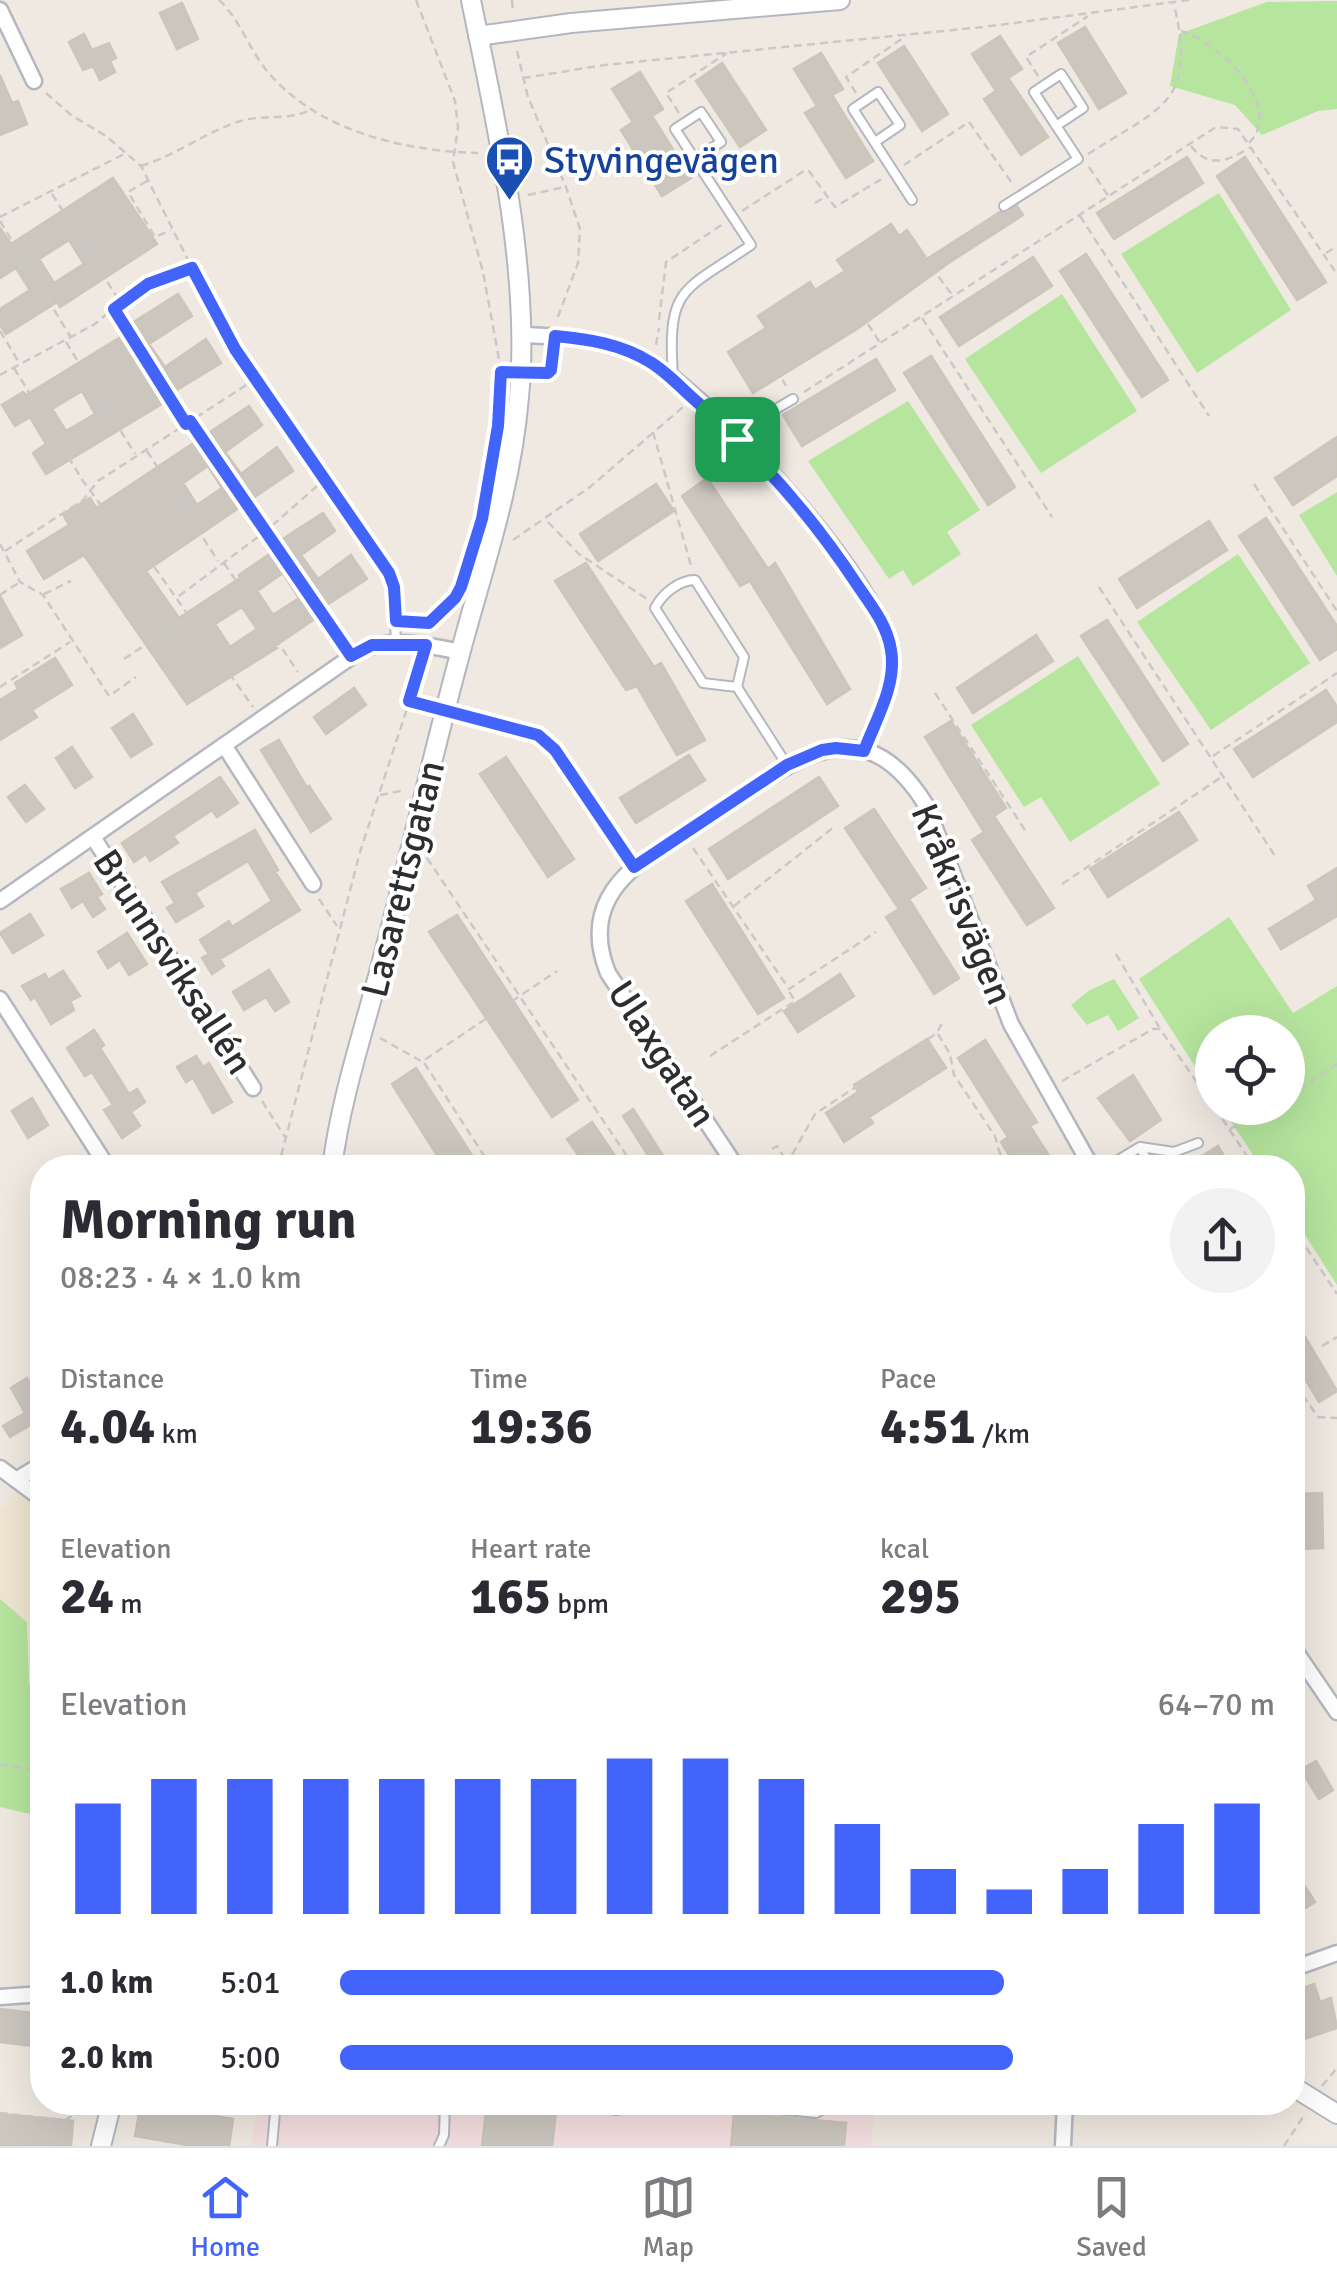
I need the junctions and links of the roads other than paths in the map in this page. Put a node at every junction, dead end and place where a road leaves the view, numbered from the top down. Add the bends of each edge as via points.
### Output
1 (471, 0) edge
2 (840, 0) edge
3 (0, 10) edge
4 (478, 36) junction
5 (34, 82) road end
6 (1056, 126) junction
7 (875, 142) junction
8 (695, 159) junction
9 (912, 200) dead end
10 (1004, 206) dead end
11 (520, 335) junction
12 (673, 380) junction
13 (793, 399) road end
14 (737, 439) junction
15 (393, 581) road end
16 (396, 643) junction
17 (461, 652) junction
18 (736, 687) junction
19 (224, 745) junction
20 (864, 751) junction
21 (787, 765) junction
22 (92, 836) junction
23 (313, 884) road end
24 (0, 901) edge
25 (0, 999) edge
26 (253, 1088) road end
27 (1198, 1143) dead end
28 (1140, 1147) junction
29 (100, 1155) edge
30 (335, 1155) edge
31 (728, 1155) edge
32 (1085, 1155) edge
33 (1127, 1155) edge
34 (1144, 1155) edge
35 (0, 1468) edge
36 (30, 1471) edge
37 (16, 1480) junction
38 (30, 1490) edge
39 (1305, 1663) edge
40 (1334, 1702) edge
41 (1337, 1952) edge
42 (1305, 1963) edge
43 (30, 1995) edge
44 (0, 1996) edge
45 (1305, 2093) edge
46 (1337, 2114) edge
47 (109, 2115) edge
48 (275, 2115) edge
49 (445, 2115) edge
50 (1064, 2115) edge
51 (101, 2146) edge
52 (272, 2146) edge
53 (440, 2146) edge
54 (1063, 2146) edge

1 - 4 street, Lasarettsgatan
2 - 4 street
3 - 5 street
4 - 11 street, Lasarettsgatan via 508,204
6 - 6 lane via 1034,92 1061,74 1083,108
6 - 10 lane via 1082,160
7 - 7 lane via 853,109 878,92 900,126
7 - 9 lane
8 - 8 lane via 675,129 701,112 721,142
8 - 12 lane via 751,246 676,303
11 - 12 street via 602,343 649,361
11 - 17 street, Lasarettsgatan via 508,484
12 - 14 street
13 - 14 lane
14 - 20 street via 804,510 887,633 890,683
15 - 16 lane
16 - 17 street, Brunnsviksallén
16 - 19 street, Brunnsviksallén via 351,656
17 - 30 street, Lasarettsgatan
18 - 18 lane via 744,657 695,580 661,596 656,608 703,683
18 - 21 lane
19 - 22 street, Brunnsviksallén
19 - 23 street
20 - 21 street via 822,750
20 - 32 street, Kråkrisvägen via 898,769 926,805 1010,1024
21 - 31 street, Ulaxgatan via 634,867 600,916 608,973
22 - 24 street, Brunnsviksallén
22 - 26 street, Brunnsviksallén
25 - 29 street
27 - 28 lane via 1174,1152
28 - 33 lane
28 - 34 lane
35 - 37 street
36 - 37 street
37 - 38 street
39 - 40 street
41 - 42 street
43 - 44 street
45 - 46 street
47 - 51 street
48 - 52 lane
49 - 53 lane
50 - 54 street

